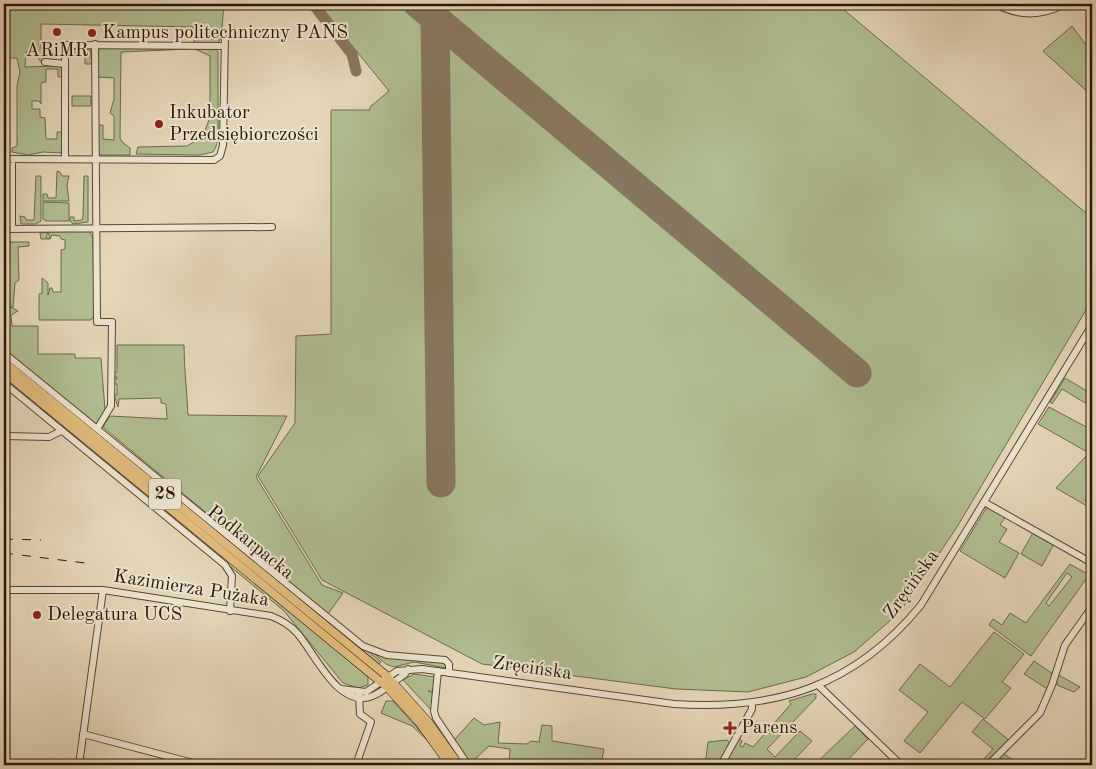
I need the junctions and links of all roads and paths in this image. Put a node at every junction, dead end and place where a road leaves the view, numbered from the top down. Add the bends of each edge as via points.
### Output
1 (996, 4) edge
2 (1065, 4) edge
3 (225, 35) dead end
4 (95, 44) junction
5 (223, 46) junction
6 (45, 62) dead end
7 (65, 64) junction
8 (4, 159) edge
9 (95, 159) junction
10 (12, 160) junction
11 (65, 160) junction
12 (272, 227) dead end
13 (4, 228) edge
14 (12, 228) junction
15 (95, 228) junction
16 (1092, 325) edge
17 (4, 353) edge
18 (4, 362) edge
19 (4, 372) edge
20 (4, 383) edge
21 (97, 429) junction
22 (61, 430) junction
23 (4, 436) edge
24 (137, 482) junction
25 (135, 492) junction
26 (984, 502) junction
27 (1092, 563) edge
28 (4, 590) edge
29 (103, 590) junction
30 (1092, 607) edge
31 (230, 611) junction
32 (408, 669) junction
33 (438, 671) junction
34 (449, 673) junction
35 (383, 679) junction
36 (390, 685) junction
37 (818, 685) junction
38 (359, 695) junction
39 (752, 704) junction
40 (83, 734) junction
41 (79, 765) edge
42 (201, 765) edge
43 (356, 765) edge
44 (450, 765) edge
45 (459, 765) edge
46 (468, 765) edge
47 (720, 765) edge
48 (901, 765) edge
49 (988, 765) edge

1 - 2 street via 1030,14
3 - 5 street
4 - 5 street
4 - 7 street via 65,45
4 - 9 street
5 - 9 street via 223,145 220,156 214,160
6 - 7 street
7 - 11 street
8 - 10 street
9 - 11 street
9 - 15 street
10 - 11 street
10 - 14 street
12 - 15 street
13 - 14 street
14 - 15 street
15 - 21 street via 97,322 112,322 112,395 108,414
16 - 26 street, Zręcińska
17 - 21 street
18 - 35 main road, Podkarpacka / 28
19 - 24 main road, Podkarpacka / 28
20 - 22 street
21 - 34 street via 363,646 387,655 445,660 449,664
22 - 23 street via 49,436
22 - 25 street
24 - 25 street
24 - 35 main road, Podkarpacka / 28
25 - 31 street via 229,570 232,579
26 - 27 street
26 - 37 street, Zręcińska via 932,589 907,621 870,655
28 - 29 street, Kazimierza Pużaka
29 - 31 street, Kazimierza Pużaka
29 - 40 street
30 - 49 street via 1060,654 1040,713
31 - 38 street, Kazimierza Pużaka via 264,614 287,624 341,690
32 - 33 street, Zręcińska
32 - 35 street, Zręcińska via 397,670
32 - 36 street
33 - 34 street, Zręcińska
33 - 46 street via 436,718
34 - 39 street, Zręcińska via 674,704
35 - 36 main road, Podkarpacka / 28
35 - 38 street via 370,691
36 - 38 street, Kazimierza Pużaka via 374,696
36 - 44 main road, Podkarpacka / 28
36 - 45 main road, Podkarpacka / 28 via 429,722
37 - 39 street, Zręcińska via 782,698
37 - 48 street
38 - 43 street via 360,714 371,722
39 - 47 street
40 - 41 street
40 - 42 street

